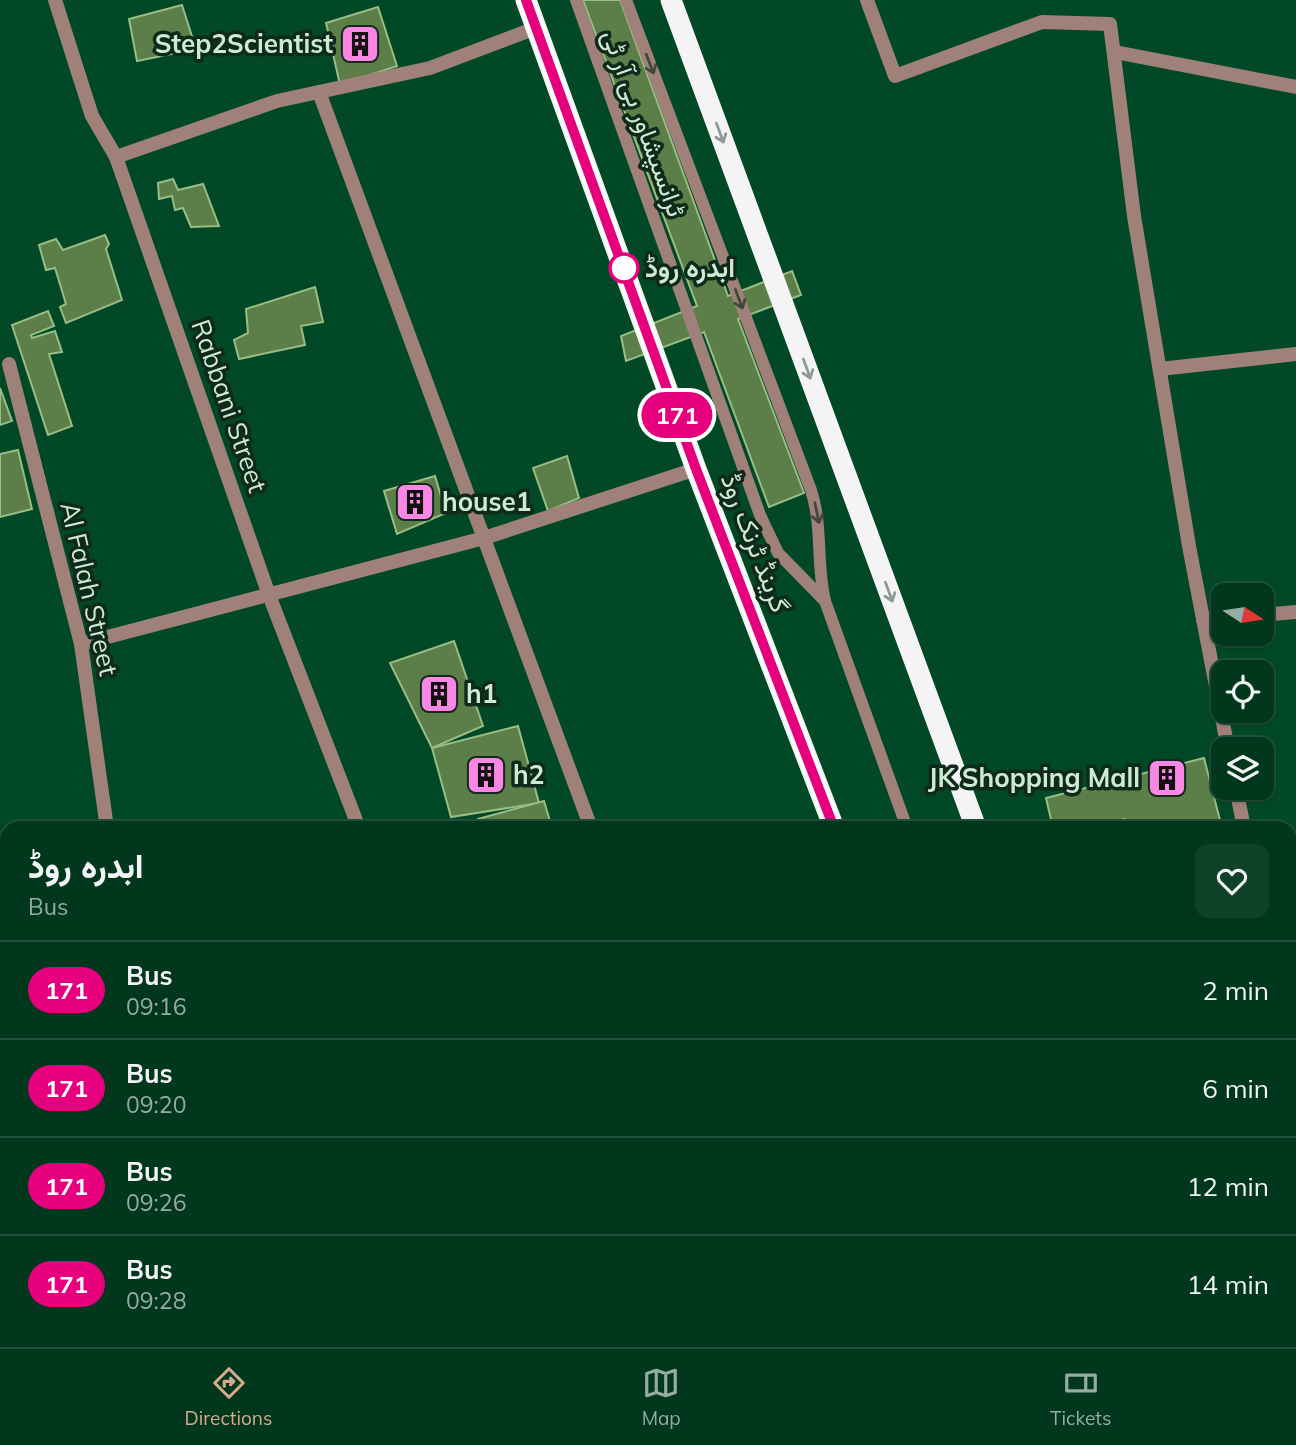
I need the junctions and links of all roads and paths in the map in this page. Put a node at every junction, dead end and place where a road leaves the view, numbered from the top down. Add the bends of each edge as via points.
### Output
1 (55, 0) edge
2 (526, 0) edge
3 (576, 0) edge
4 (625, 0) edge
5 (671, 0) edge
6 (867, 0) edge
7 (536, 28) junction
8 (1115, 52) junction
9 (1296, 87) edge
10 (319, 92) junction
11 (116, 158) junction
12 (1296, 354) edge
13 (9, 364) dead end
14 (1160, 369) junction
15 (696, 469) junction
16 (484, 538) junction
17 (269, 595) junction
18 (825, 601) junction
19 (1296, 612) edge
20 (1274, 614) edge
21 (1211, 619) edge
22 (1203, 620) junction
23 (81, 643) junction
24 (1226, 737) edge
25 (1238, 800) edge
26 (106, 821) edge
27 (356, 821) edge
28 (589, 821) edge
29 (831, 821) edge
30 (904, 821) edge
31 (973, 821) edge
32 (1243, 821) edge

1 - 11 street, Rabbani Street via 92,116
2 - 7 highway, گرینڈ ٹرنک روڈ
3 - 18 lane, ٹرانسپشاور بی آر ٹی via 760,515 778,552
4 -> 18 lane, ٹرانسپشاور بی آر ٹی via 811,490 819,515 820,580
5 -> 31 highway
6 - 8 street via 895,76 1042,22 1110,24
7 - 10 street via 430,68
7 - 15 highway, گرینڈ ٹرنک روڈ
8 - 9 street
8 - 14 street via 1134,216
10 - 11 street via 277,101
10 - 16 street
11 - 17 street, Rabbani Street
12 - 14 street
13 - 23 street, Al Falah Street
14 - 22 street
15 - 16 street
15 - 29 highway, گرینڈ ٹرنک روڈ
16 - 17 street
16 - 28 street
17 - 23 street
17 - 27 street, Rabbani Street
18 - 30 lane, ٹرانسپشاور بی آر ٹی
19 - 20 street
21 - 22 street
22 - 24 street
23 - 26 street, Al Falah Street
25 - 32 street

